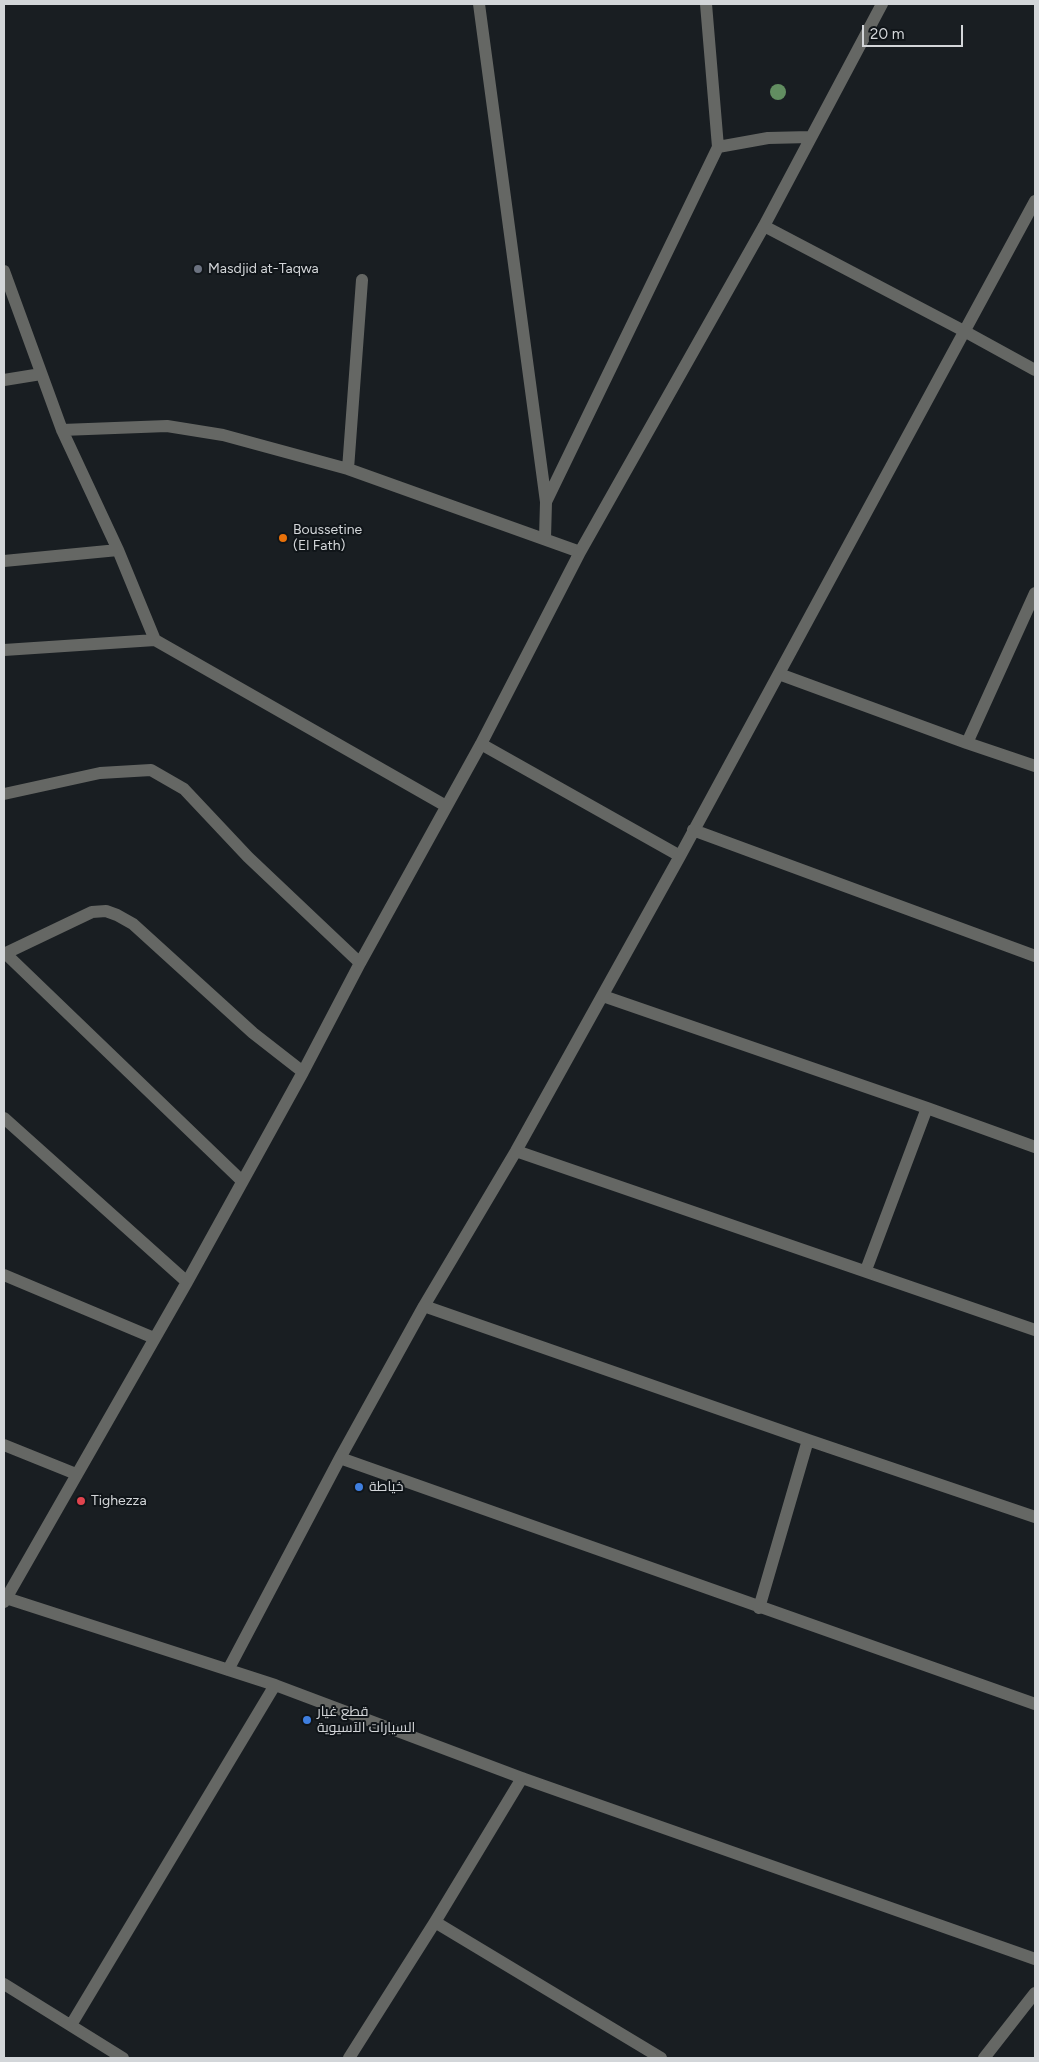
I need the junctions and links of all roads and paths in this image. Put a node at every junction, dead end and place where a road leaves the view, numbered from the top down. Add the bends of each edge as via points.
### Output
1 (479, 4) edge
2 (706, 4) edge
3 (882, 4) edge
4 (810, 137) junction
5 (718, 147) junction
6 (1035, 201) edge
7 (764, 226) junction
8 (4, 271) edge
9 (362, 280) dead end
10 (964, 330) junction
11 (1035, 370) edge
12 (41, 374) junction
13 (4, 380) edge
14 (62, 430) junction
15 (348, 469) junction
16 (546, 502) junction
17 (545, 538) junction
18 (118, 550) junction
19 (580, 552) junction
20 (4, 561) edge
21 (1035, 593) edge
22 (155, 640) junction
23 (4, 650) edge
24 (779, 674) junction
25 (967, 743) junction
26 (481, 744) junction
27 (1035, 766) edge
28 (4, 794) edge
29 (446, 806) junction
30 (694, 830) junction
31 (680, 856) junction
32 (5, 954) edge
33 (1035, 956) edge
34 (360, 962) junction
35 (602, 996) junction
36 (303, 1072) junction
37 (927, 1108) junction
38 (4, 1118) edge
39 (1035, 1148) edge
40 (516, 1151) junction
41 (242, 1181) junction
42 (866, 1270) junction
43 (4, 1275) edge
44 (187, 1282) junction
45 (424, 1306) junction
46 (1035, 1330) edge
47 (154, 1338) junction
48 (808, 1440) junction
49 (4, 1446) edge
50 (340, 1458) junction
51 (76, 1474) junction
52 (1035, 1517) edge
53 (5, 1600) edge
54 (759, 1608) junction
55 (228, 1670) junction
56 (275, 1685) junction
57 (1035, 1704) edge
58 (522, 1778) junction
59 (436, 1922) junction
60 (1035, 1959) edge
61 (4, 1984) edge
62 (1035, 1992) edge
63 (71, 2025) junction
64 (123, 2058) edge
65 (349, 2058) edge
66 (661, 2058) edge
67 (984, 2058) edge

1 - 16 street
2 - 5 street
3 - 4 street
4 - 5 street via 768,138
4 - 7 street
5 - 16 street
6 - 10 street
7 - 10 street
7 - 19 street
8 - 12 street
9 - 15 street
10 - 11 street
10 - 24 street
12 - 13 street
12 - 14 street
14 - 15 street via 167,426 223,435
14 - 18 street
15 - 17 street
16 - 17 street
17 - 19 street
18 - 20 street
18 - 22 street
19 - 26 street
21 - 25 street
22 - 23 street
22 - 29 street
24 - 25 street
24 - 30 street
25 - 27 street
26 - 29 street
26 - 31 street
28 - 34 street via 100,773 150,770 184,789 248,857
29 - 34 street
30 - 31 street
30 - 33 street
31 - 35 street
32 - 36 street via 92,912 106,911 117,915 133,924 253,1033
32 - 41 street
34 - 36 street
35 - 37 street
35 - 40 street
36 - 41 street
37 - 39 street
37 - 42 street
38 - 44 street
40 - 42 street
40 - 45 street
41 - 44 street
42 - 46 street
43 - 47 street
44 - 47 street
45 - 48 street
45 - 50 street
47 - 51 street
48 - 52 street
48 - 54 street
49 - 51 street
50 - 54 street
50 - 55 street
51 - 53 street
53 - 55 street
54 - 57 street
55 - 56 street
56 - 58 street
56 - 63 street
58 - 59 street
58 - 60 street
59 - 65 street
59 - 66 street
61 - 63 street
62 - 67 street
63 - 64 street

